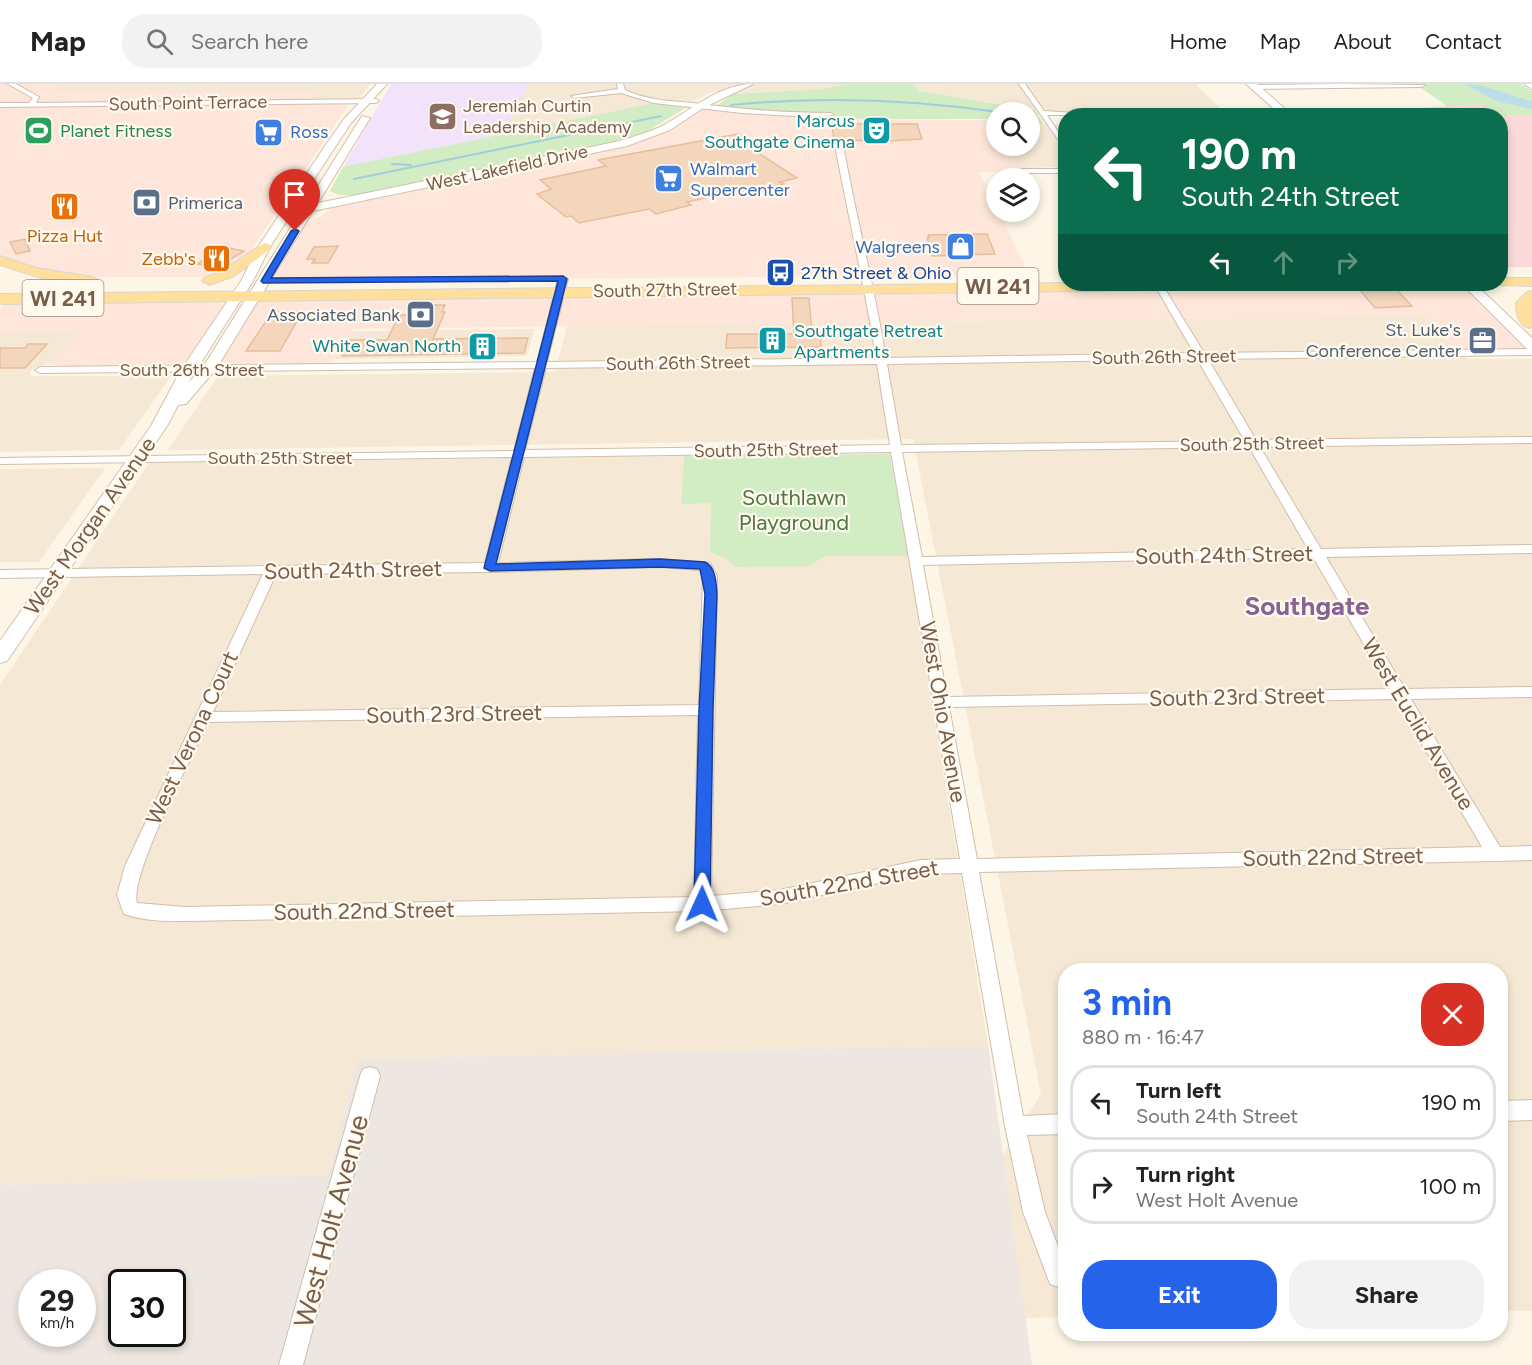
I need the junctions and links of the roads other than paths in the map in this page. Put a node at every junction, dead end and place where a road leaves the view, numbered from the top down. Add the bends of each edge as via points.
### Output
1 (11, 84) edge
2 (383, 84) edge
3 (748, 84) edge
4 (1022, 84) edge
5 (1253, 85) edge
6 (1421, 85) edge
7 (621, 87) edge
8 (350, 96) dead end
9 (574, 96) dead end
10 (313, 101) junction
11 (371, 101) junction
12 (31, 104) junction
13 (0, 105) edge
14 (699, 106) junction
15 (1279, 108) edge
16 (1042, 113) junction
17 (1058, 114) edge
18 (831, 115) dead end
19 (1052, 127) junction
20 (1058, 128) edge
21 (1058, 136) edge
22 (839, 145) dead end
23 (1040, 171) edge
24 (1058, 171) edge
25 (321, 190) junction
26 (367, 198) junction
27 (348, 202) junction
28 (289, 208) junction
29 (310, 208) junction
30 (295, 231) junction
31 (264, 247) junction
32 (0, 260) edge
33 (1508, 272) edge
34 (1532, 273) edge
35 (1058, 274) edge
36 (673, 278) junction
37 (514, 279) junction
38 (867, 282) junction
39 (1532, 282) edge
40 (12, 283) dead end
41 (1058, 283) edge
42 (562, 285) junction
43 (251, 288) junction
44 (656, 291) junction
45 (1162, 291) edge
46 (1475, 291) edge
47 (418, 293) junction
48 (1503, 293) edge
49 (1532, 295) edge
50 (0, 299) edge
51 (1531, 324) edge
52 (1532, 346) edge
53 (1532, 352) edge
54 (1201, 357) junction
55 (882, 360) junction
56 (540, 365) junction
57 (209, 369) junction
58 (40, 370) dead end
59 (188, 370) junction
60 (159, 426) junction
61 (1532, 440) edge
62 (1252, 444) junction
63 (897, 448) junction
64 (517, 456) junction
65 (136, 459) junction
66 (0, 461) edge
67 (1532, 549) edge
68 (1316, 553) junction
69 (916, 561) junction
70 (490, 568) junction
71 (271, 571) junction
72 (58, 573) junction
73 (0, 574) edge
74 (0, 656) edge
75 (1532, 692) edge
76 (1400, 694) junction
77 (942, 702) junction
78 (706, 710) junction
79 (202, 717) junction
80 (1532, 853) edge
81 (1496, 854) junction
82 (969, 865) junction
83 (702, 904) junction
84 (130, 909) joint
85 (370, 1076) dead end
86 (1532, 1110) edge
87 (1508, 1111) edge
88 (1058, 1125) edge
89 (1014, 1126) junction
90 (1058, 1276) dead end
91 (291, 1365) edge

1 - 12 street via 37,98
2 - 11 street, West Morgan Avenue
3 - 14 street, West Lakefield Drive
4 - 16 street
5 - 6 street
5 - 15 street
7 - 9 street
7 - 14 street via 634,97
8 - 10 street via 322,95
10 - 11 street, South Point Terrace
10 - 12 street, South Point Terrace
11 - 25 street, West Morgan Avenue
11 - 28 street, West Morgan Avenue via 347,121
12 - 13 street, South Point Terrace
14 - 18 street via 775,115
14 - 26 street, West Lakefield Drive via 666,128 623,144
16 - 17 street
16 - 19 street
19 - 20 street
19 - 21 street
22 - 38 street, West Ohio Avenue
23 - 24 street
25 - 26 street via 336,197
25 - 29 street, West Morgan Avenue
26 - 27 street, West Lakefield Drive
27 - 29 street, West Lakefield Drive
27 - 30 street
28 - 29 street, West Lakefield Drive
28 - 31 street, West Morgan Avenue
29 - 30 street, West Morgan Avenue
30 - 43 street, West Morgan Avenue
31 - 43 street, West Morgan Avenue
31 - 43 main road, South 27th Street / WI 241 via 229,273 203,281
32 - 40 main road, WI 241 via 46,275 98,281
33 - 34 main road
35 - 38 main road, WI 241
36 - 38 main road, South 27th Street / WI 241
36 - 42 main road, South 27th Street / WI 241
36 - 44 main road
37 - 42 main road, South 27th Street / WI 241
37 - 43 main road, South 27th Street / WI 241
37 - 47 main road via 434,285
38 - 41 main road, South 27th Street / WI 241
38 - 44 main road, South 27th Street / WI 241 via 792,289
38 - 55 street, West Ohio Avenue
39 - 48 main road
42 - 44 main road, South 27th Street / WI 241
42 - 47 main road, South 27th Street / WI 241
42 - 56 street
43 - 47 main road, South 27th Street / WI 241
43 - 50 main road, South 27th Street / WI 241 via 126,298
43 - 57 street, West Morgan Avenue
43 - 59 street, West Morgan Avenue
45 - 54 street, West Euclid Avenue
46 - 52 street
48 - 51 street
49 - 51 main road via 1524,303
53 - 54 street, South 26th Street
54 - 55 street, South 26th Street
54 - 62 street, West Euclid Avenue
55 - 56 street, South 26th Street
55 - 63 street, West Ohio Avenue
56 - 57 street, South 26th Street
56 - 64 street
57 - 59 street, South 26th Street
57 - 60 street, West Morgan Avenue
58 - 59 street, South 26th Street
59 - 60 street, West Morgan Avenue
60 - 65 street, West Morgan Avenue
61 - 62 street, South 25th Street
62 - 63 street, South 25th Street
62 - 68 street, West Euclid Avenue
63 - 64 street, South 25th Street
63 - 69 street, West Ohio Avenue
64 - 65 street, South 25th Street
64 - 70 street
65 - 66 street, South 25th Street
65 - 72 street, West Morgan Avenue
67 - 68 street, South 24th Street
68 - 69 street, South 24th Street
68 - 76 street, West Euclid Avenue
69 - 77 street, West Ohio Avenue
70 - 71 street, South 24th Street
70 - 78 street, South 24th Street via 660,563 705,566 711,594
71 - 72 street, South 24th Street
71 - 79 street, West Verona Court
72 - 73 street, South 24th Street
72 - 74 street, West Morgan Avenue
75 - 76 street, South 23rd Street
76 - 77 street, South 23rd Street
76 - 81 street, West Euclid Avenue
77 - 82 street, West Ohio Avenue
78 - 79 street, South 23rd Street
78 - 83 street
79 - 84 street, West Verona Court via 133,866 126,895
80 - 81 street, South 22nd Street
81 - 82 street, South 22nd Street
82 - 83 street, South 22nd Street via 921,867 780,897
82 - 89 street, West Ohio Avenue
83 - 84 street, South 22nd Street via 185,914
85 - 91 street, West Holt Avenue
86 - 87 street
88 - 89 street
89 - 90 street, West Ohio Avenue via 1034,1212

